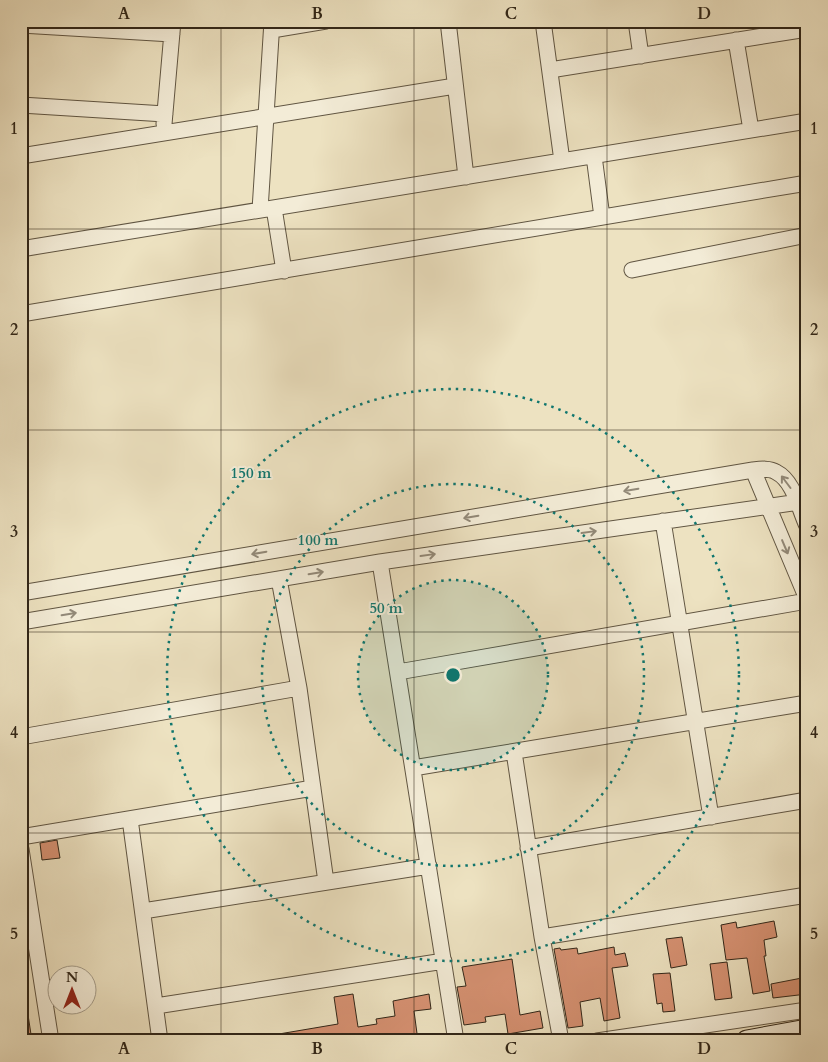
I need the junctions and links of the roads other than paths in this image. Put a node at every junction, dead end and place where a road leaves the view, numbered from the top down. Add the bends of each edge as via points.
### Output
1 (326, 21) edge
2 (448, 21) edge
3 (543, 21) edge
4 (636, 21) edge
5 (21, 25) edge
6 (272, 26) edge
7 (172, 27) edge
8 (807, 29) edge
9 (736, 40) junction
10 (641, 56) junction
11 (550, 70) junction
12 (455, 86) junction
13 (21, 105) edge
14 (165, 114) junction
15 (266, 116) junction
16 (807, 121) edge
17 (751, 130) junction
18 (164, 132) junction
19 (21, 156) edge
20 (594, 156) junction
21 (562, 161) junction
22 (466, 177) junction
23 (807, 183) edge
24 (267, 209) junction
25 (602, 218) junction
26 (807, 235) edge
27 (21, 249) edge
28 (632, 270) dead end
29 (284, 271) junction
30 (21, 314) edge
31 (753, 470) junction
32 (802, 502) edge
33 (768, 508) junction
34 (663, 521) junction
35 (807, 526) edge
36 (380, 562) junction
37 (279, 579) junction
38 (21, 593) edge
39 (807, 600) edge
40 (21, 622) edge
41 (679, 623) junction
42 (398, 672) junction
43 (299, 688) junction
44 (807, 703) edge
45 (696, 721) junction
46 (21, 737) edge
47 (514, 752) junction
48 (414, 768) junction
49 (313, 788) junction
50 (807, 800) edge
51 (712, 817) junction
52 (130, 819) junction
53 (21, 837) edge
54 (528, 848) junction
55 (21, 849) edge
56 (429, 866) junction
57 (326, 882) junction
58 (807, 895) edge
59 (143, 911) junction
60 (542, 937) junction
61 (444, 961) junction
62 (156, 1006) junction
63 (807, 1010) edge
64 (807, 1030) edge
65 (51, 1041) edge
66 (160, 1041) edge
67 (456, 1041) edge
68 (560, 1041) edge
69 (597, 1041) edge
70 (747, 1041) edge

1 - 6 street
2 - 12 street
3 - 11 street
4 - 10 street
5 - 7 street
6 - 15 street
7 - 14 street
8 - 9 street
9 - 10 street
9 - 17 street
10 - 11 street
11 - 21 street
12 - 15 street
12 - 22 street
13 - 14 street
14 - 18 street
15 - 18 street
15 - 24 street
16 - 17 street
17 - 20 street
18 - 19 street
20 - 21 street
20 - 25 street
21 - 22 street
22 - 24 street
23 - 25 street
24 - 27 street
24 - 29 street
25 - 29 street
26 - 28 street
29 - 30 street
32 -> 31 street via 776,471
31 - 33 street
31 -> 38 street
32 - 33 street
32 - 35 street
33 - 34 street
33 -> 39 street
36 -> 34 street
34 - 41 street
37 -> 36 street
36 - 42 street
40 -> 37 street
37 - 43 street
39 - 41 street
41 - 42 street
41 - 45 street
42 - 48 street
43 - 46 street
43 - 49 street
44 - 45 street
45 - 47 street
45 - 51 street
47 - 48 street
47 - 54 street
48 - 56 street
49 - 52 street
49 - 57 street
50 - 51 street
51 - 54 street
52 - 53 street
52 - 59 street
54 - 60 street
55 - 65 street
56 - 57 street
56 - 61 street
57 - 59 street
58 - 60 street
59 - 62 street
60 - 68 street
61 - 62 street
61 - 67 street
62 - 66 street
63 - 69 street
64 - 70 main road

